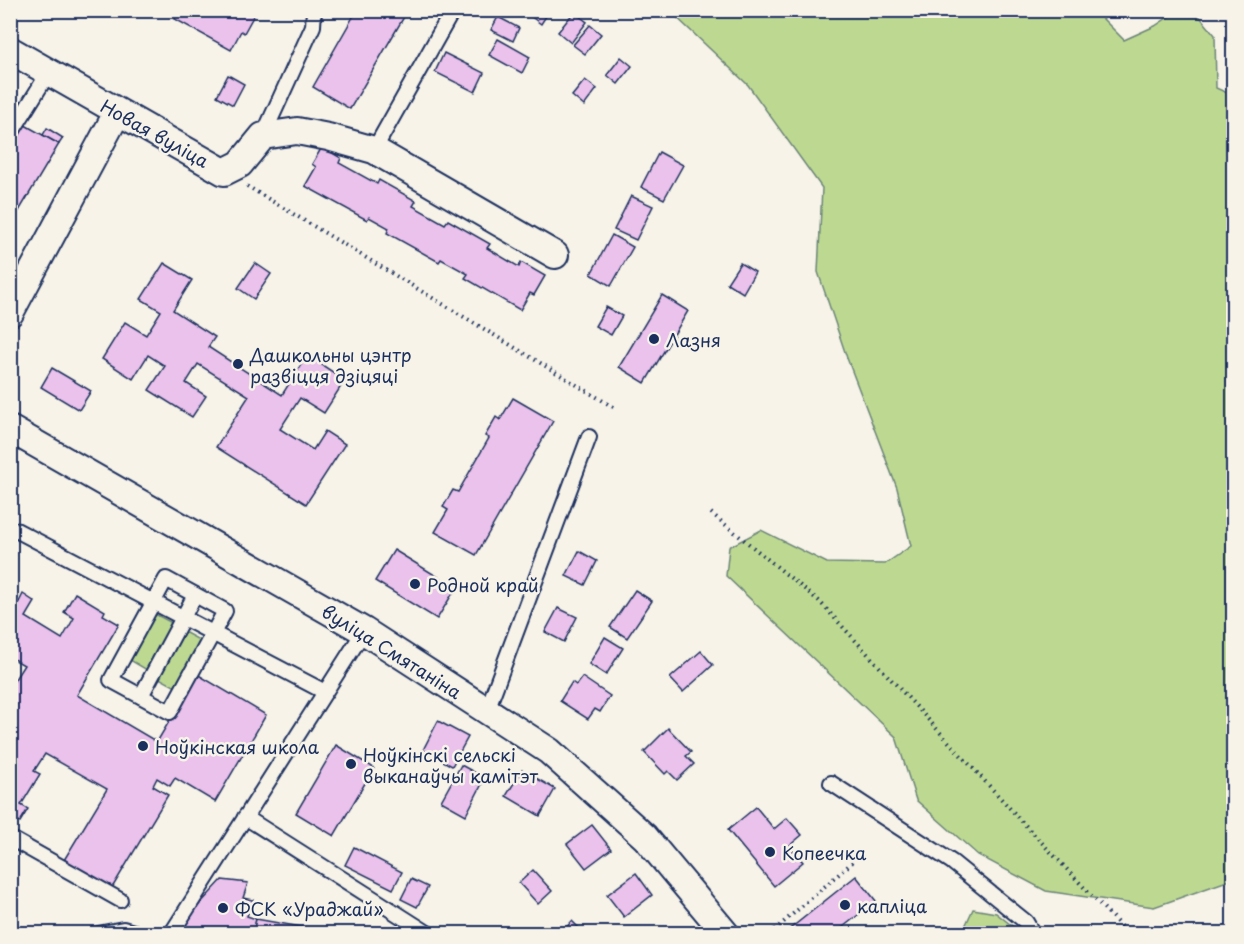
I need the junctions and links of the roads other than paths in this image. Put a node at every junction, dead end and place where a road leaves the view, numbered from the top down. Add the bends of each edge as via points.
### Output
1 (314, 10) edge
2 (449, 17) dead end
3 (10, 50) edge
4 (49, 72) junction
5 (117, 113) junction
6 (10, 135) edge
7 (263, 136) junction
8 (374, 150) junction
9 (555, 255) dead end
10 (10, 313) edge
11 (10, 429) edge
12 (589, 437) dead end
13 (10, 531) edge
14 (195, 595) junction
15 (153, 602) junction
16 (183, 618) junction
17 (364, 631) junction
18 (213, 634) junction
19 (325, 692) junction
20 (141, 696) junction
21 (487, 710) junction
22 (831, 783) dead end
23 (245, 817) junction
24 (10, 838) edge
25 (120, 900) dead end
26 (98, 933) edge
27 (140, 933) edge
28 (171, 933) edge
29 (429, 933) edge
30 (726, 933) edge
31 (1033, 933) edge

1 - 7 lane via 313,26
2 - 8 lane
3 - 4 street, Новая вуліца
4 - 5 street, Новая вуліца
4 - 6 lane
5 - 7 street, Новая вуліца via 224,172 240,164
5 - 10 street
7 - 8 street via 297,131
8 - 9 street
11 - 17 street, вуліца Смятаніна
12 - 21 lane
13 - 15 lane via 16,530
14 - 15 lane via 166,579
14 - 16 lane
14 - 18 lane via 225,611
15 - 16 lane
15 - 20 lane via 111,680
16 - 18 lane
16 - 20 lane
17 - 19 lane
17 - 21 street, вуліца Смятаніна
18 - 19 lane
18 - 20 lane via 170,712
19 - 23 lane
21 - 30 street, вуліца Смятаніна via 549,751 645,837
22 - 31 lane via 952,862 1026,921
23 - 28 lane
23 - 29 lane
24 - 25 lane
26 - 27 lane via 123,929

